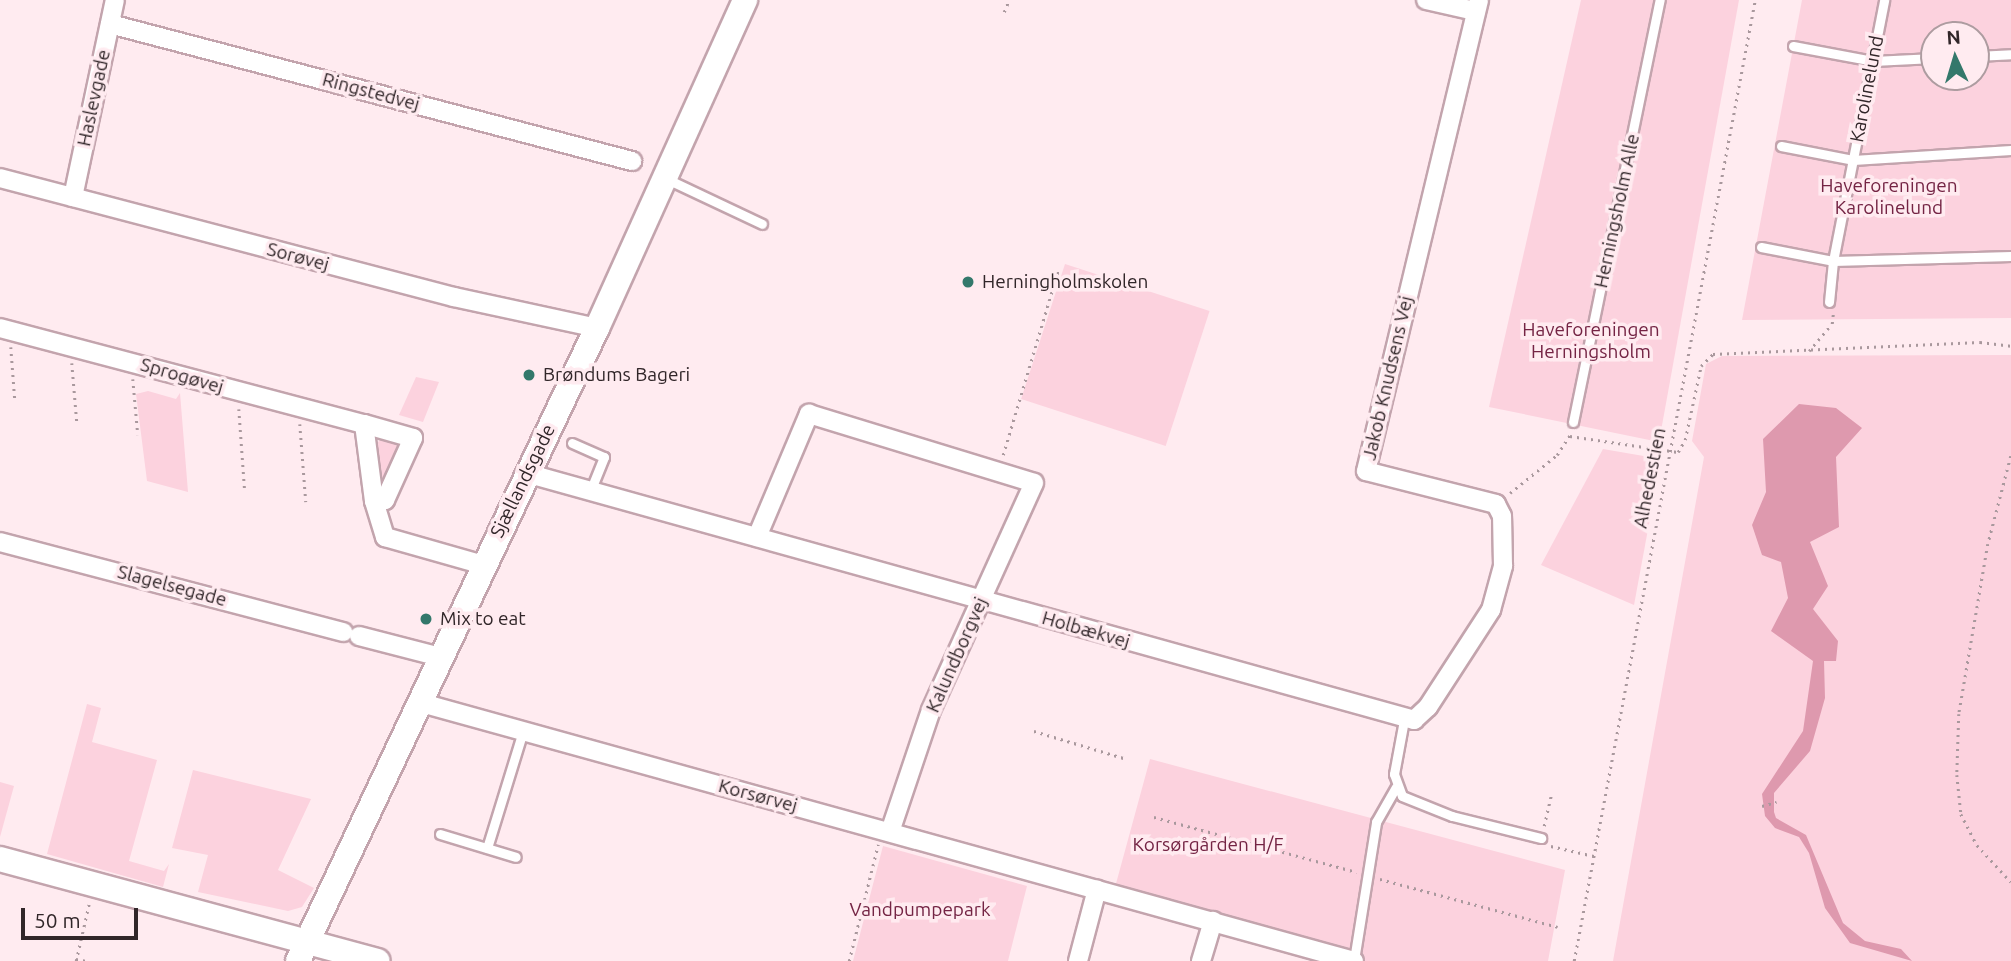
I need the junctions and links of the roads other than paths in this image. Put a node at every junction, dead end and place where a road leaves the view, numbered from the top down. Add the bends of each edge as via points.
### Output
1 (115, 0) edge
2 (746, 0) edge
3 (1426, 0) edge
4 (1660, 0) edge
5 (1884, 0) edge
6 (1477, 6) edge
7 (110, 24) junction
8 (1793, 46) dead end
9 (2011, 54) edge
10 (1990, 55) edge
11 (1920, 59) edge
12 (1873, 61) junction
13 (1781, 146) dead end
14 (2011, 150) edge
15 (632, 160) dead end
16 (1853, 160) junction
17 (0, 178) edge
18 (665, 178) junction
19 (73, 197) junction
20 (762, 224) dead end
21 (1761, 247) dead end
22 (2011, 256) edge
23 (1833, 261) junction
24 (1829, 302) road end
25 (597, 328) junction
26 (5, 329) edge
27 (1573, 422) road end
28 (364, 424) junction
29 (572, 443) dead end
30 (526, 473) junction
31 (590, 491) junction
32 (374, 500) junction
33 (757, 537) junction
34 (0, 541) edge
35 (483, 565) junction
36 (981, 600) junction
37 (440, 657) junction
38 (418, 702) junction
39 (1409, 720) junction
40 (522, 734) junction
41 (1396, 787) junction
42 (886, 831) junction
43 (440, 834) dead end
44 (1541, 838) road end
45 (487, 848) junction
46 (516, 856) dead end
47 (0, 859) edge
48 (1097, 889) junction
49 (1213, 921) junction
50 (303, 950) edge
51 (1354, 960) edge
52 (377, 961) edge
53 (1079, 961) edge
54 (1201, 961) edge

1 - 7 street, Haslevgade
2 - 18 street, Sjællandsgade
3 - 6 street
4 - 27 lane, Herningsholm Alle
5 - 12 lane, Karolinelund
6 - 39 street, Jakob Knudsens Vej via 1366,471 1496,504 1502,516 1503,566 1491,610 1428,708
7 - 15 street, Ringstedvej
7 - 19 street, Haslevgade
8 - 12 lane
9 - 10 lane
11 - 12 lane
12 - 16 lane, Karolinelund
13 - 16 lane
14 - 16 lane
16 - 23 lane, Karolinelund
17 - 19 street, Sorøvej
18 - 20 lane
18 - 25 street, Sjællandsgade
19 - 25 street, Sorøvej via 454,298
21 - 23 lane
22 - 23 lane
23 - 24 lane, Karolinelund
25 - 30 street, Sjællandsgade
26 - 28 street, Sprogøvej
28 - 32 street
28 - 32 street, Sprogøvej via 413,438 385,500
29 - 31 lane via 604,457
30 - 31 street, Holbækvej
30 - 35 street, Sjællandsgade
31 - 33 street, Holbækvej
32 - 35 street via 385,537
33 - 36 street, Holbækvej
33 - 36 street, Kalundborgvej via 809,414 1034,483
34 - 37 street, Slagelsegade
35 - 37 street, Sjællandsgade
36 - 39 street, Holbækvej
36 - 42 street, Kalundborgvej via 931,710
37 - 38 street, Sjællandsgade
38 - 40 street, Korsørvej
38 - 50 street, Sjællandsgade
39 - 41 lane
40 - 42 street, Korsørvej
40 - 45 lane
41 - 44 lane via 1402,796 1452,816
41 - 51 lane via 1376,822
42 - 48 street, Korsørvej
43 - 45 lane
45 - 46 lane
47 - 50 street
48 - 49 street, Korsørvej
48 - 53 street
49 - 51 street, Korsørvej
49 - 54 street
50 - 52 street

